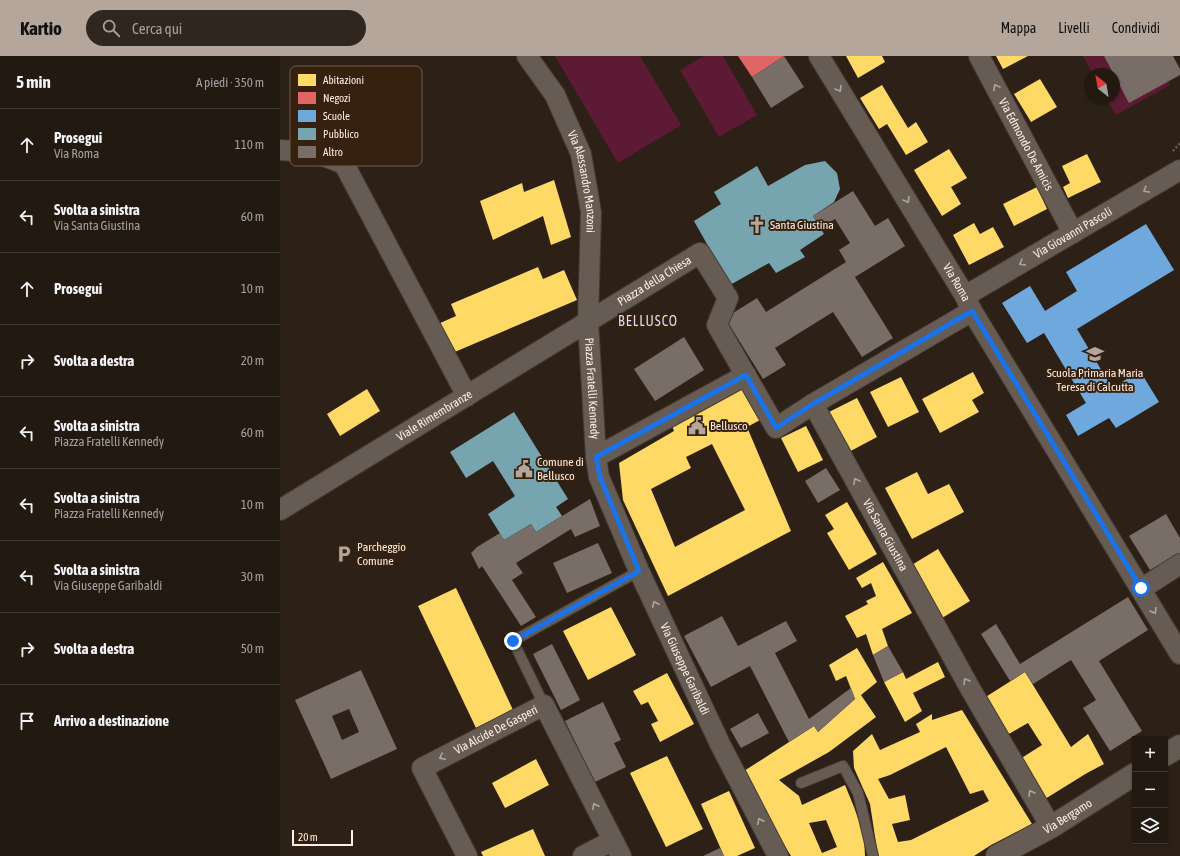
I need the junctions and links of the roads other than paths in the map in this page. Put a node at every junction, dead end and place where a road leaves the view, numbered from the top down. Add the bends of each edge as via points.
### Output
1 (527, 56) edge
2 (819, 56) edge
3 (979, 56) edge
4 (280, 150) edge
5 (290, 151) edge
6 (345, 166) edge
7 (1180, 170) edge
8 (1073, 233) junction
9 (969, 303) junction
10 (588, 321) junction
11 (746, 375) junction
12 (467, 396) junction
13 (813, 404) junction
14 (596, 457) junction
15 (600, 477) joint
16 (280, 510) edge
17 (1180, 564) edge
18 (639, 571) junction
19 (1141, 588) junction
20 (1180, 654) edge
21 (544, 705) junction
22 (1180, 746) edge
23 (1168, 753) edge
24 (1132, 776) edge
25 (801, 783) dead end
26 (1051, 827) junction
27 (617, 849) edge
28 (467, 856) edge
29 (583, 856) edge
30 (778, 856) edge
31 (873, 856) edge
32 (998, 856) edge

1 - 10 street, Via Alessandro Manzoni via 555,95 581,154 590,212
2 -> 9 street, Via Roma
8 -> 3 street, Via Edmondo De Amicis
4 - 5 street
6 - 12 street
7 -> 8 street, Via Giovanni Pascoli
8 -> 9 street, Via Giovanni Pascoli
9 - 13 street
9 - 19 street, Via Roma
10 - 11 street, Piazza della Chiesa via 700,253 728,298 717,325
10 - 12 street, Viale Rimembranze
10 - 14 street, Piazza Fratelli Kennedy
11 - 13 street via 776,428
11 - 14 street, Piazza Fratelli Kennedy
12 - 16 street, Viale Rimembranze
26 -> 13 street, Via Santa Giustina via 971,690
14 - 15 street, Piazza Fratelli Kennedy
15 - 18 street, Via Giuseppe Garibaldi
17 - 19 street
18 - 21 lane via 513,641
30 -> 18 street, Via Giuseppe Garibaldi via 720,744
19 -> 20 street, Via Roma
27 -> 21 street, Via Alcide De Gasperi
21 -> 28 street, Via Alcide De Gasperi via 422,768
22 - 23 street
24 - 26 street, Via Bergamo
25 - 31 lane via 843,766 858,793
26 - 32 street, Via Bergamo
27 - 29 street, Via Alcide De Gasperi

